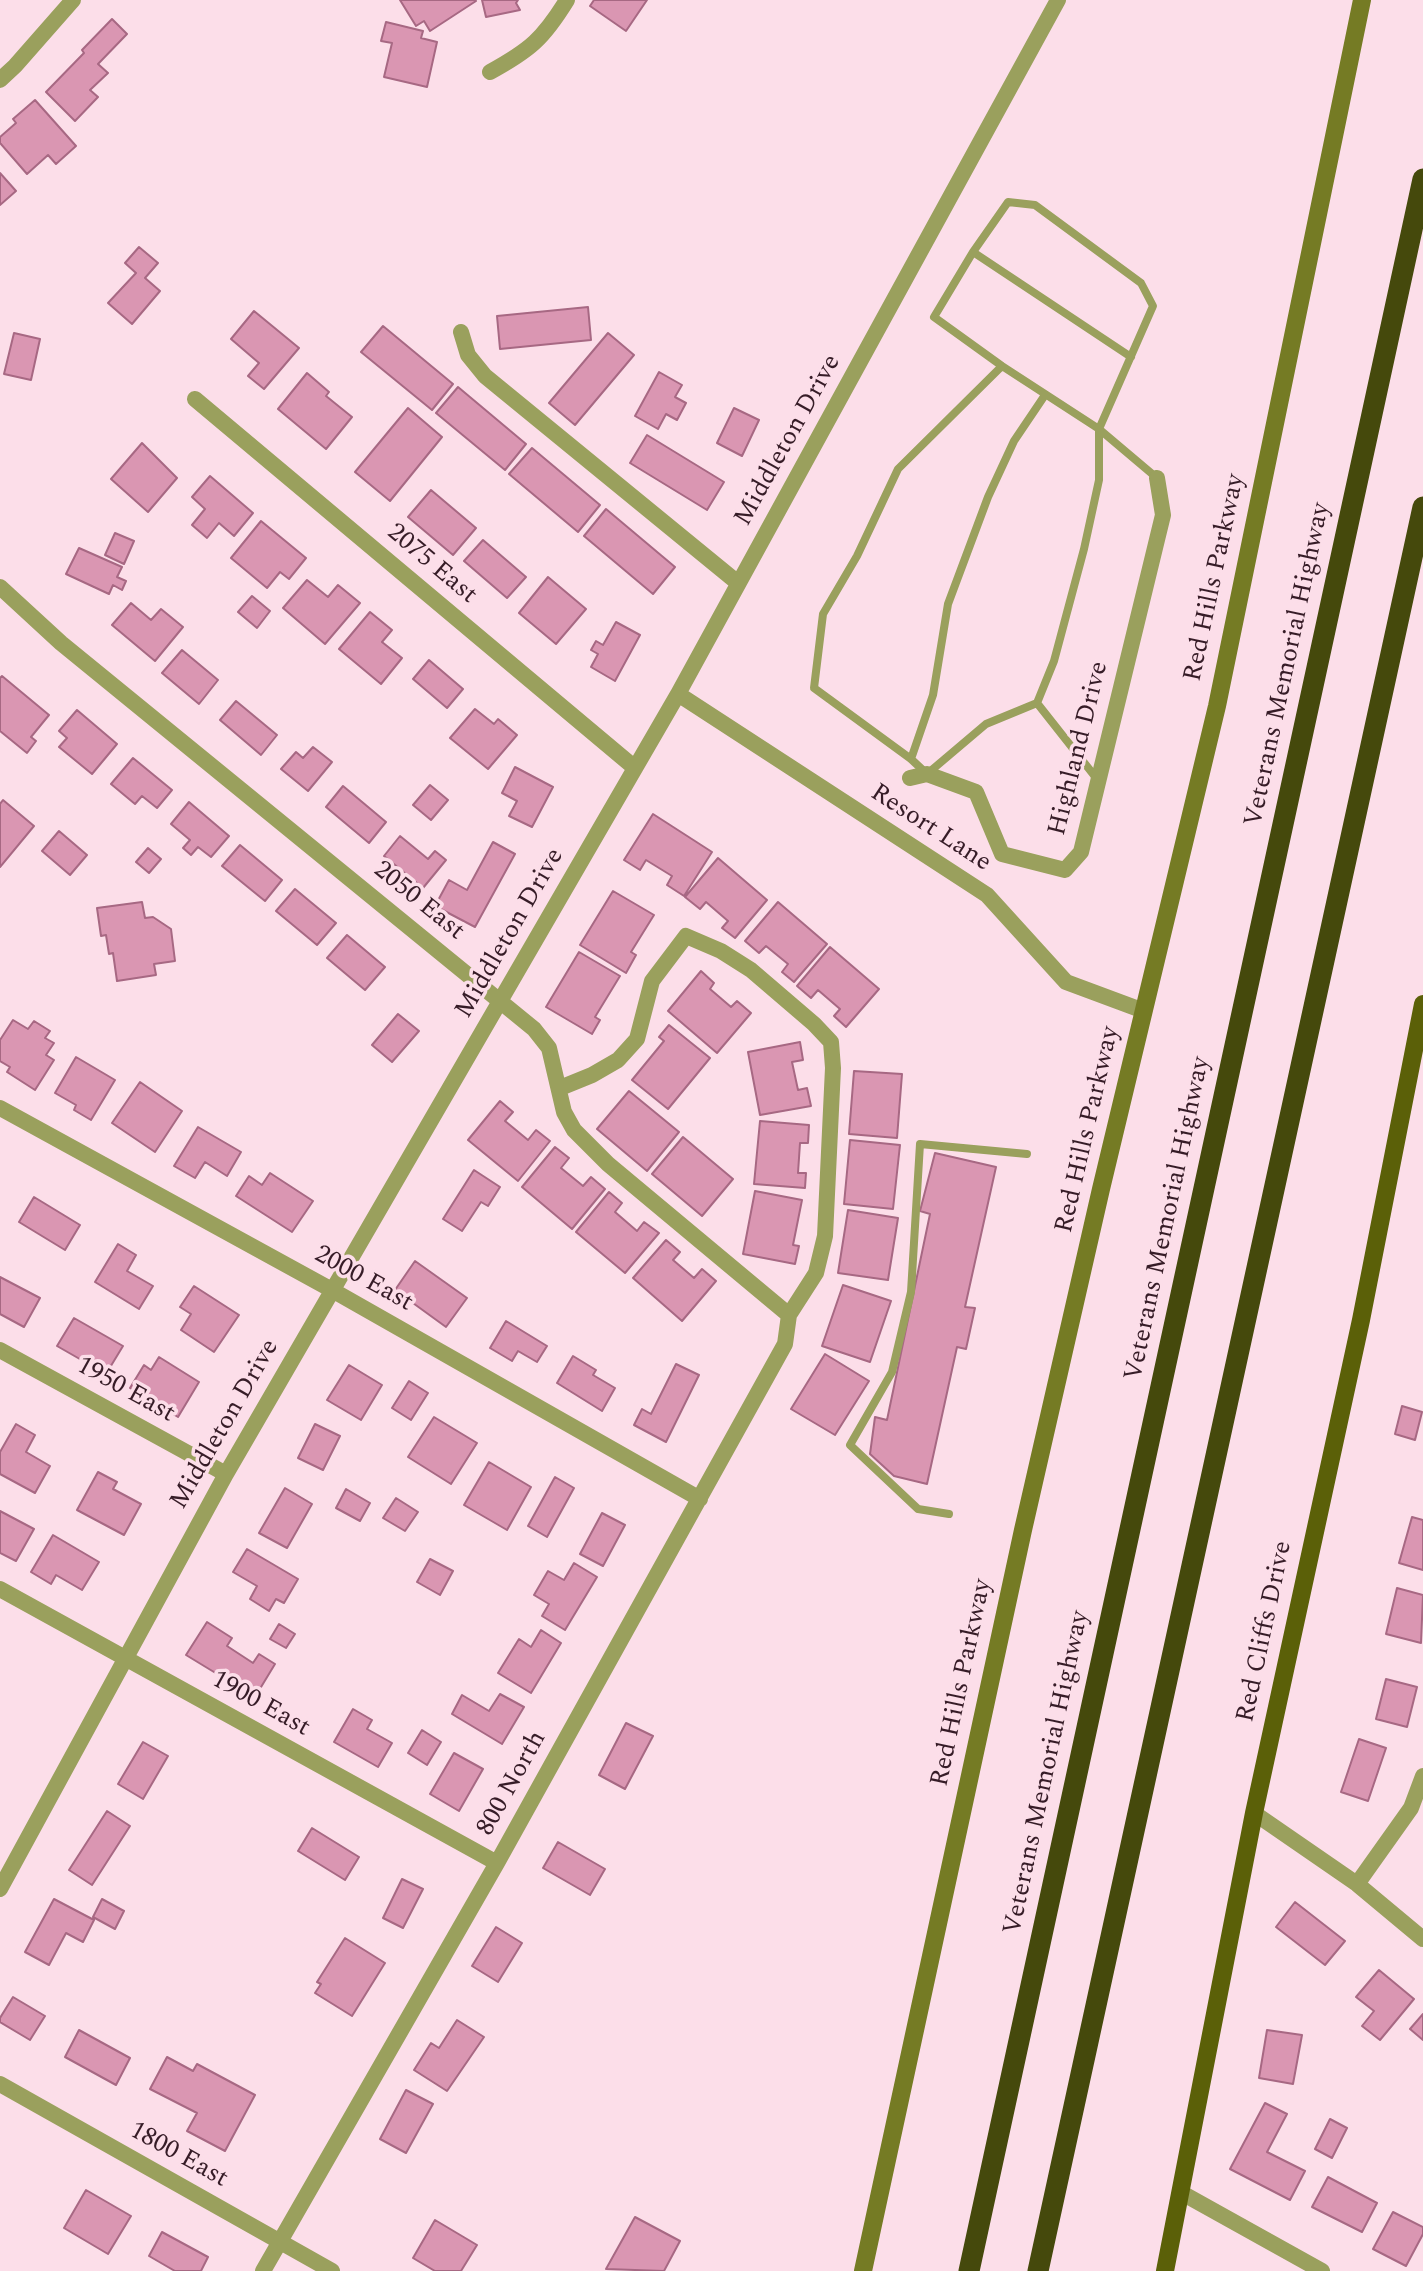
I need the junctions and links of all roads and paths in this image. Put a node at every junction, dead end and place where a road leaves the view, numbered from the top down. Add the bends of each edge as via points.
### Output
1 (73, 0) edge
2 (567, 0) edge
3 (1058, 0) edge
4 (1362, 0) edge
5 (490, 72) dead end
6 (0, 80) edge
7 (1423, 178) edge
8 (973, 252) junction
9 (461, 332) dead end
10 (1130, 357) junction
11 (1002, 366) junction
12 (1045, 395) junction
13 (195, 399) dead end
14 (1099, 429) junction
15 (1157, 478) joint
16 (1423, 507) edge
17 (738, 583) junction
18 (0, 587) edge
19 (677, 694) junction
20 (1037, 704) junction
21 (911, 759) junction
22 (635, 768) junction
23 (927, 774) junction
24 (909, 778) dead end
25 (1097, 779) junction
26 (501, 1001) junction
27 (1423, 1004) edge
28 (1144, 1011) junction
29 (560, 1088) junction
30 (0, 1108) edge
31 (1027, 1154) dead end
32 (332, 1290) junction
33 (789, 1315) junction
34 (0, 1349) edge
35 (226, 1475) junction
36 (700, 1499) junction
37 (949, 1514) dead end
38 (0, 1589) edge
39 (124, 1658) junction
40 (1423, 1776) edge
41 (1254, 1813) junction
42 (497, 1863) junction
43 (1357, 1884) junction
44 (0, 1889) edge
45 (1423, 1939) edge
46 (0, 2084) edge
47 (1180, 2192) junction
48 (279, 2241) junction
49 (263, 2271) edge
50 (332, 2271) edge
51 (863, 2271) edge
52 (969, 2271) edge
53 (1038, 2271) edge
54 (1165, 2271) edge
55 (1322, 2271) edge

1 - 6 street
2 - 5 street via 549,28 523,54
3 - 17 street, Middleton Drive
4 - 28 main road, Red Hills Parkway via 1217,706
7 - 52 highway, Veterans Memorial Highway
8 - 10 lane
8 - 10 lane via 1008,202 1035,205 1141,283 1153,306
8 - 11 lane via 934,317
9 - 17 street via 468,355 485,376
10 - 14 lane
11 - 12 lane
11 - 21 lane via 898,469 857,556 823,614 814,688
12 - 14 lane
12 - 21 lane via 1014,441 961,568 948,604 933,695
13 - 22 street, 2075 East
14 - 15 lane
14 - 20 lane via 1099,480 1084,549 1054,661
15 - 25 street, Highland Drive via 1163,515
16 - 53 highway
17 - 19 street, Middleton Drive
18 - 26 street, 2050 East via 61,643
19 - 22 street, Middleton Drive
19 - 28 street, Resort Lane via 987,895 1066,982
20 - 23 lane via 986,724
20 - 25 lane
21 - 23 lane
22 - 26 street, Middleton Drive
23 - 24 street
23 - 25 street, Highland Drive via 976,792 1002,854 1065,870 1081,852
26 - 29 street, 2050 East via 549,1048
26 - 32 street, Middleton Drive
27 - 41 main road, Red Cliffs Drive via 1361,1320
28 - 51 main road, Red Hills Parkway via 1025,1518
29 - 33 street, 2050 East via 564,1112 574,1130 608,1164
29 - 33 street via 618,1060 637,1039 652,981 686,936 751,970 814,1024 831,1042 825,1236 816,1273
30 - 32 street, 2000 East
31 - 37 lane via 920,1144 911,1292 892,1372 850,1445 918,1509
32 - 35 street, Middleton Drive
32 - 36 street, 2000 East
33 - 36 street, 800 North via 785,1344
34 - 35 street, 1950 East
35 - 39 street, Middleton Drive
36 - 42 street, 800 North
38 - 39 street, 1900 East
39 - 42 street, 1900 East
39 - 44 street, Middleton Drive
40 - 43 street via 1411,1808
41 - 43 street
41 - 47 main road, Red Cliffs Drive
42 - 48 street, 800 North
43 - 45 street
46 - 48 street, 1800 East
47 - 54 main road, Red Cliffs Drive
47 - 55 street
48 - 49 street, 800 North
48 - 50 street, 1800 East

